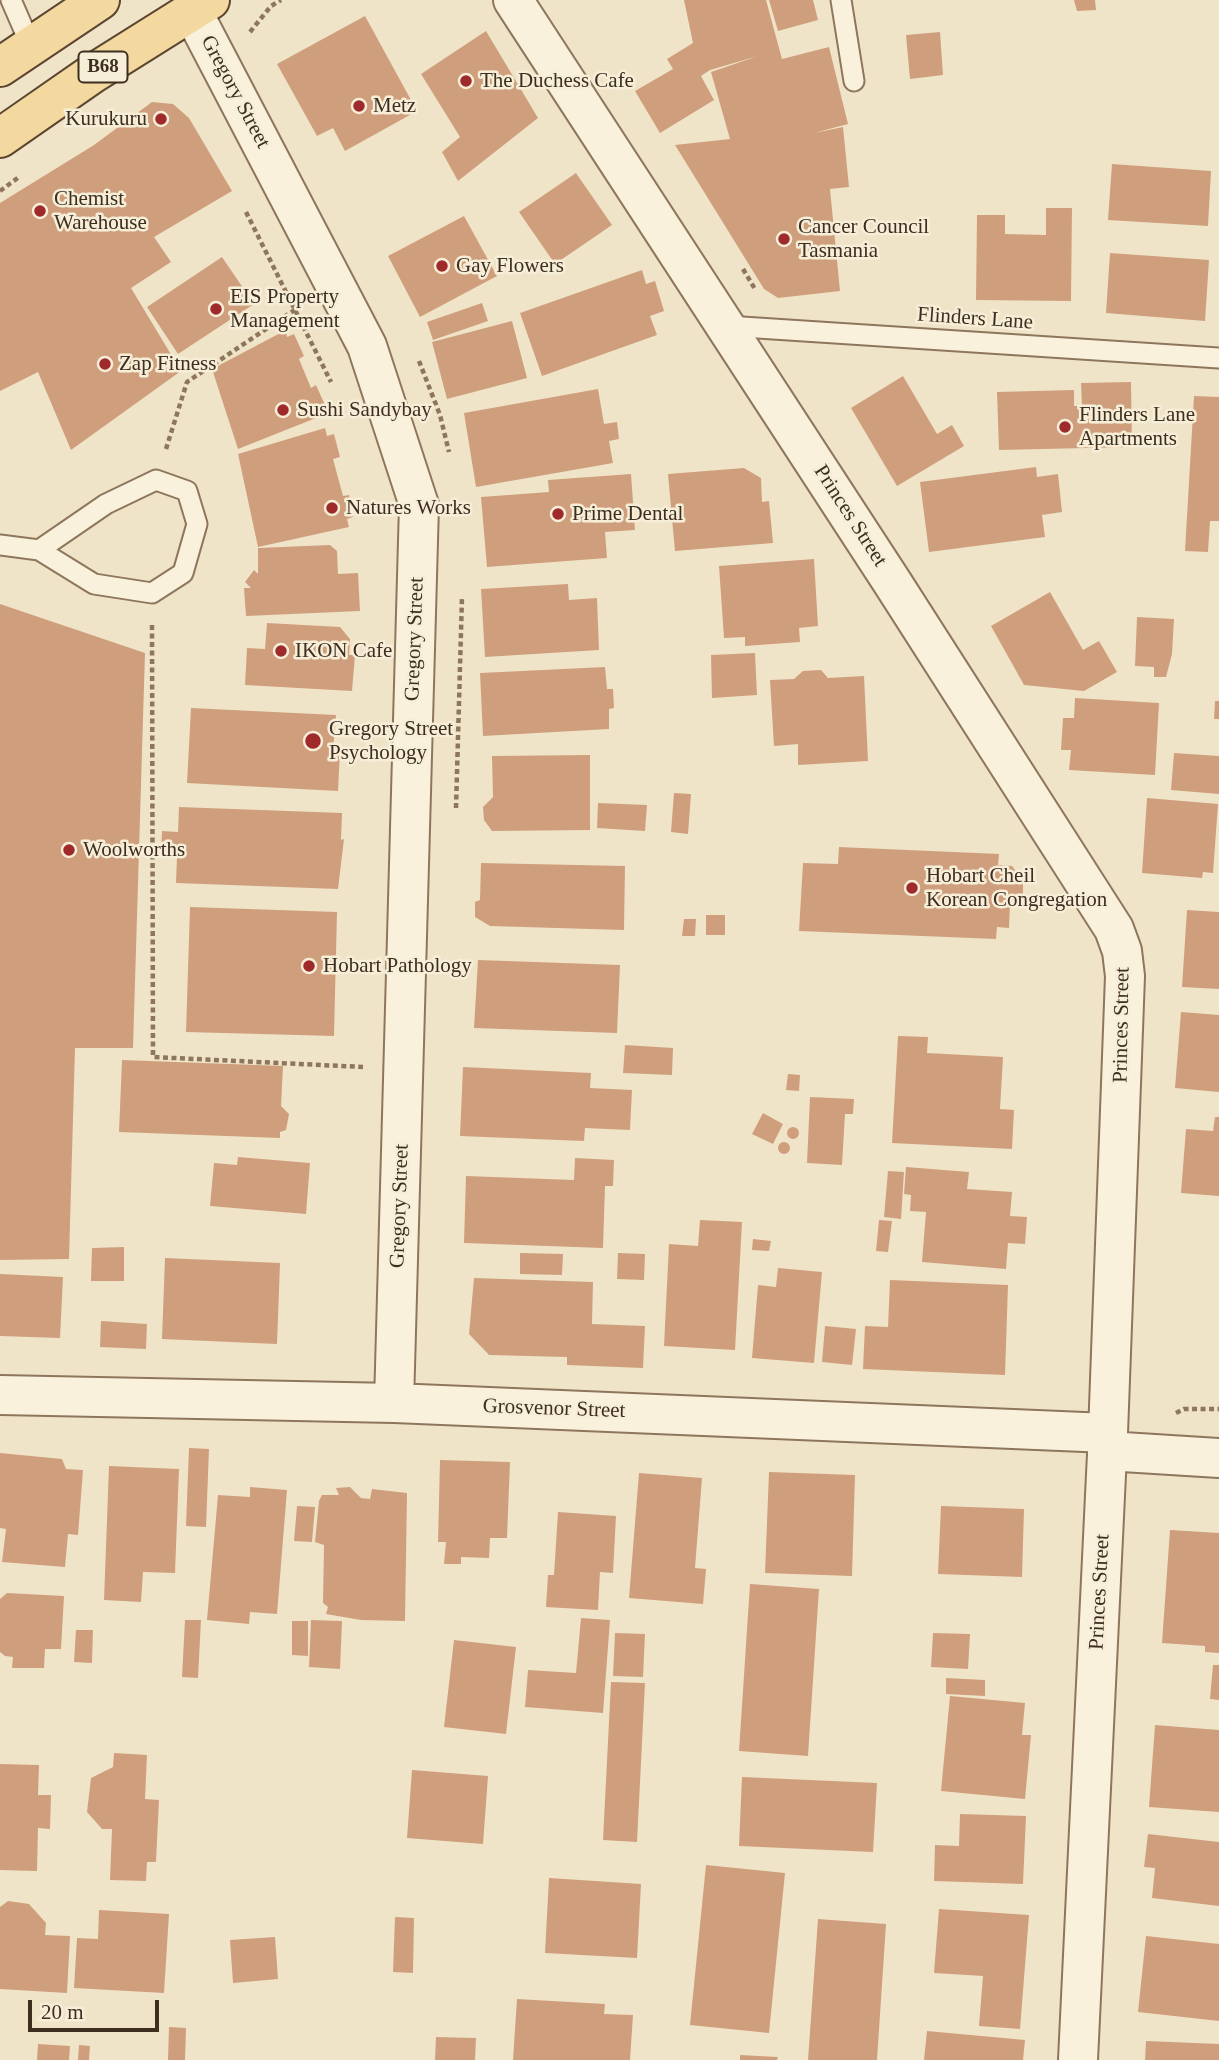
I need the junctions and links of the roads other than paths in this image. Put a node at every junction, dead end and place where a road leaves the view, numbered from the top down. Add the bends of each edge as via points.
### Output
1 (10, 0) edge
2 (100, 0) edge
3 (513, 0) edge
4 (841, 0) edge
5 (201, 6) edge
6 (31, 46) junction
7 (0, 67) edge
8 (854, 81) dead end
9 (0, 138) edge
10 (727, 326) junction
11 (1219, 358) edge
12 (0, 545) edge
13 (39, 550) junction
14 (0, 1395) edge
15 (394, 1403) junction
16 (1107, 1442) junction
17 (1219, 1458) edge
18 (1078, 2060) edge

1 - 6 lane
2 - 6 main road, B68
3 - 10 street, Princes Street
4 - 8 lane
5 - 9 main road, B68
5 - 15 street, Gregory Street via 217,57 367,346 419,505
6 - 7 main road, B68
10 - 11 lane, Flinders Lane
10 - 16 street, Princes Street via 1114,929 1122,951 1125,990
12 - 13 lane
13 - 13 lane via 106,504 156,480 187,491 197,523 183,573 152,593 94,584
14 - 15 street, Grosvenor Street
15 - 16 street, Grosvenor Street
16 - 17 street, Grosvenor Street
16 - 18 street, Princes Street

